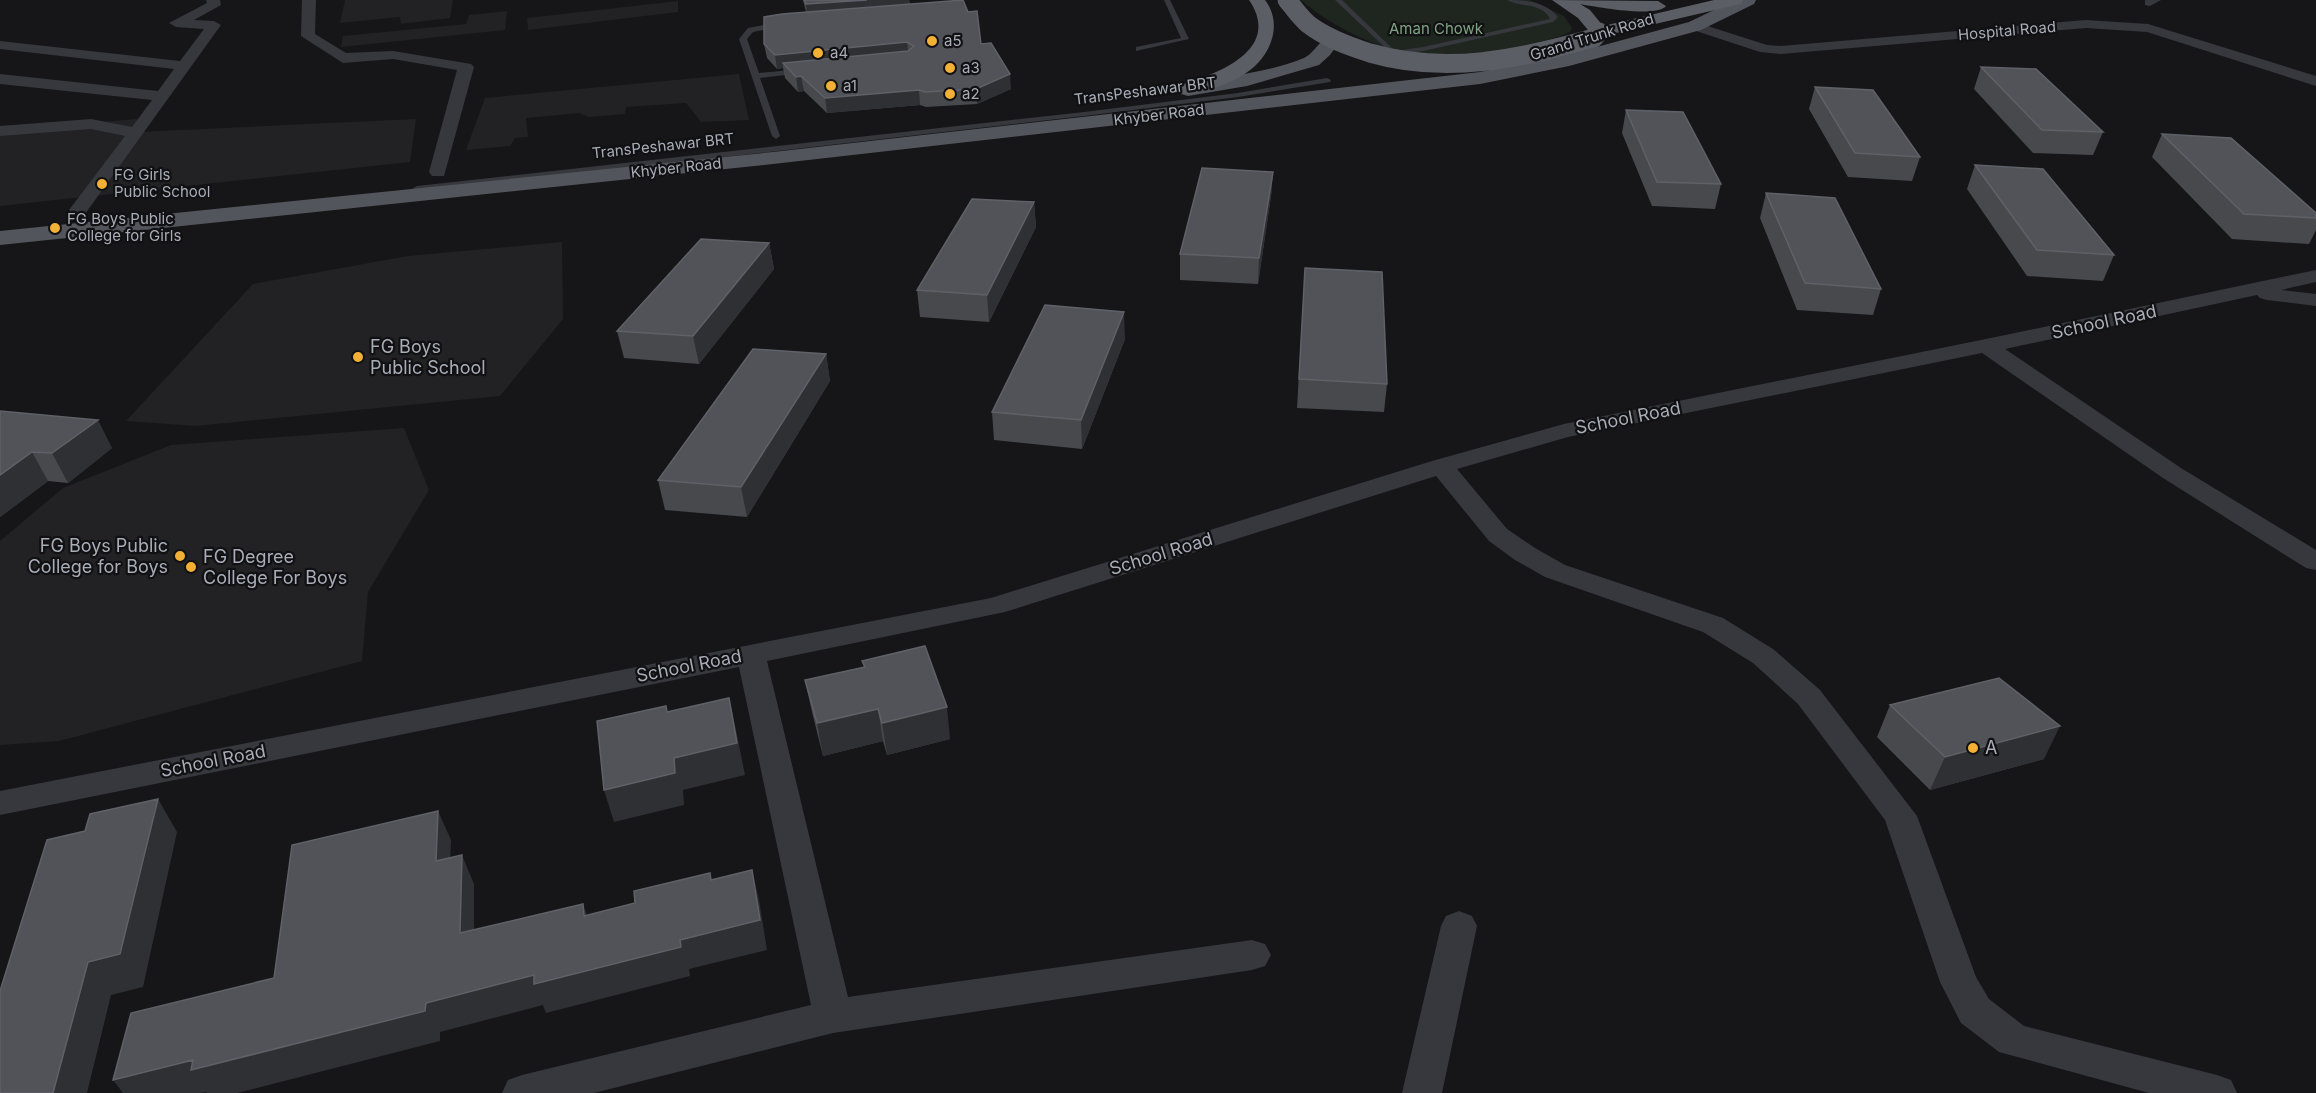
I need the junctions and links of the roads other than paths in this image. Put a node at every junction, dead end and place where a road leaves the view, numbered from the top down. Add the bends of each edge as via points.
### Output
1 (213, 0) edge
2 (309, 0) edge
3 (1167, 0) edge
4 (1257, 0) edge
5 (1287, 0) edge
6 (1338, 0) edge
7 (1510, 0) edge
8 (1560, 0) edge
9 (1582, 0) edge
10 (1632, 0) edge
11 (1680, 0) edge
12 (1700, 0) edge
13 (1735, 0) edge
14 (1748, 0) edge
15 (792, 23) edge
16 (1695, 26) junction
17 (1599, 32) junction
18 (1332, 40) junction
19 (0, 45) edge
20 (1139, 49) dead end
21 (1520, 58) junction
22 (184, 66) junction
23 (815, 70) edge
24 (756, 76) junction
25 (0, 79) edge
26 (2316, 81) edge
27 (1337, 88) junction
28 (1195, 89) junction
29 (162, 96) junction
30 (0, 114) edge
31 (91, 124) junction
32 (0, 131) edge
33 (136, 133) junction
34 (774, 142) junction
35 (438, 172) junction
36 (403, 176) dead end
37 (380, 178) dead end
38 (78, 210) junction
39 (0, 220) edge
40 (0, 236) edge
41 (2316, 276) edge
42 (2249, 292) junction
43 (2316, 300) edge
44 (1986, 346) junction
45 (1441, 466) junction
46 (2316, 562) edge
47 (751, 654) junction
48 (0, 802) edge
49 (1459, 926) dead end
50 (1252, 955) dead end
51 (833, 1016) junction
52 (522, 1093) edge
53 (1422, 1093) edge
54 (2217, 1093) edge

1 - 22 street via 214,5 176,23 214,25
2 - 35 street via 308,36 343,58 393,55 466,67
3 - 20 lane via 1185,39
4 - 28 highway via 1267,13 1263,42 1245,65
5 - 18 highway, Grand Trunk Road, bridge via 1306,22
6 - 7 lane via 1393,52 1553,20 1545,9
8 - 17 highway via 1584,14
9 - 12 highway, Grand Trunk Road via 1636,6 1679,5
10 - 11 highway
13 - 17 highway, Grand Trunk Road
14 - 16 main road
15 - 24 lane via 751,30 743,39
16 - 26 street, Hospital Road via 1765,49 1781,50 2059,26 2148,28
16 - 27 main road via 1569,60 1480,78
17 - 21 highway, Grand Trunk Road, bridge via 1594,38
18 - 21 highway, Grand Trunk Road, bridge via 1393,61 1433,65
18 - 28 main road via 1312,61 1247,80
19 - 22 street
21 - 27 main road, bridge
22 - 29 street
23 - 24 lane
24 - 34 lane
25 - 29 street
27 - 28 main road via 1347,87 1348,81 1318,75 1266,84
27 - 34 lane, TransPeshawar BRT
27 - 40 main road, Khyber Road via 773,158
28 - 34 main road, Khyber Road
29 - 33 street
30 - 31 street
31 - 32 street
31 - 33 street
33 - 38 street
34 - 35 main road, Khyber Road
34 - 40 lane, TransPeshawar BRT
35 - 36 main road, Khyber Road
37 - 38 main road
38 - 39 main road
41 - 42 street, School Road
42 - 43 street
42 - 44 street, School Road
44 - 45 street, School Road via 1564,431
44 - 46 street via 2172,473
45 - 47 street, School Road via 995,606
45 - 54 street via 1498,535 1525,554 1555,571 1713,625 1763,656 1809,697 1900,816 1959,981 1975,1011 2013,1040
47 - 48 street, School Road
47 - 51 street
49 - 53 street
50 - 51 street
51 - 52 street

